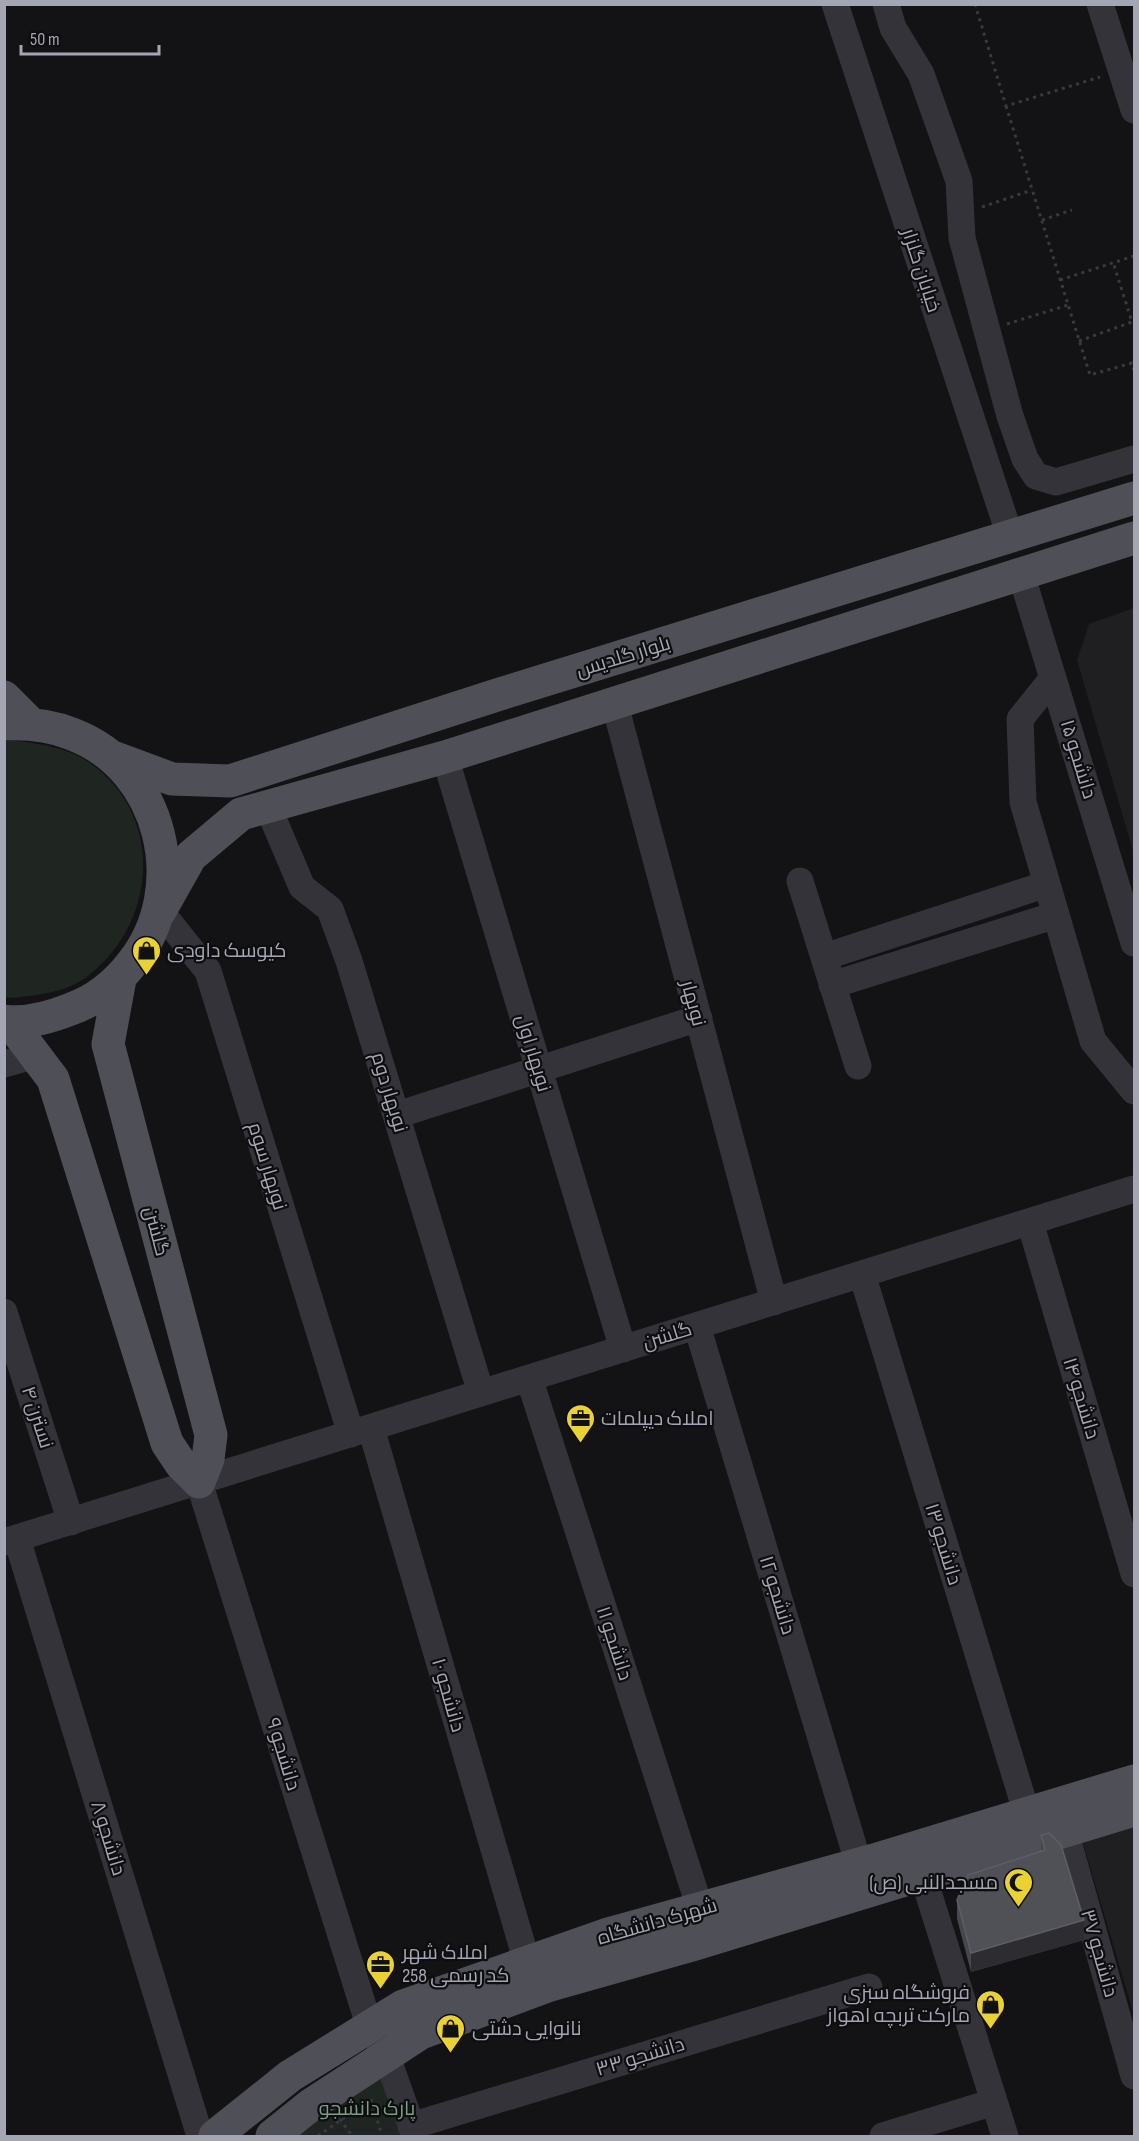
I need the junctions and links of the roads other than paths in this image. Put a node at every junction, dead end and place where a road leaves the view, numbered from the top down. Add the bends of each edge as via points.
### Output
1 (835, 4) edge
2 (886, 4) edge
3 (1100, 4) edge
4 (1134, 110) edge
5 (1134, 459) edge
6 (1134, 498) edge
7 (1010, 536) junction
8 (1134, 538) edge
9 (1021, 574) junction
10 (636, 652) junction
11 (1053, 678) junction
12 (647, 694) junction
13 (4, 696) edge
14 (615, 705) junction
15 (17, 724) edge
16 (110, 756) junction
17 (445, 757) junction
18 (268, 807) junction
19 (800, 881) dead end
20 (1047, 884) junction
21 (160, 910) junction
22 (1056, 915) junction
23 (1134, 943) edge
24 (824, 957) junction
25 (120, 979) junction
26 (832, 985) junction
27 (699, 1018) junction
28 (7, 1021) edge
29 (36, 1056) junction
30 (4, 1064) edge
31 (858, 1066) dead end
32 (538, 1070) junction
33 (1134, 1091) edge
34 (397, 1115) junction
35 (1134, 1189) edge
36 (1030, 1222) junction
37 (862, 1274) junction
38 (774, 1302) junction
39 (4, 1312) edge
40 (697, 1326) junction
41 (623, 1349) junction
42 (529, 1378) junction
43 (481, 1393) junction
44 (361, 1431) junction
45 (199, 1482) junction
46 (71, 1522) junction
47 (11, 1541) edge
48 (1134, 1574) edge
49 (1134, 1781) edge
50 (1134, 1810) edge
51 (1027, 1814) junction
52 (1065, 1831) junction
53 (919, 1861) junction
54 (859, 1864) junction
55 (700, 1908) junction
56 (527, 1962) junction
57 (869, 1987) dead end
58 (369, 2025) junction
59 (391, 2068) junction
60 (1134, 2076) edge
61 (994, 2102) junction
62 (413, 2131) edge
63 (200, 2136) edge
64 (214, 2136) edge
65 (272, 2136) edge
66 (883, 2136) edge
67 (1005, 2136) edge

1 - 7 street, خیابان گلزار
2 - 5 street via 892,28 921,74 959,181 962,238 1025,459 1036,476 1056,482
3 - 4 street
6 - 7 main road, بلوار گلدیس
7 - 9 main road
7 - 10 main road, بلوار گلدیس
8 - 9 main road
9 - 11 street, دانشجو ۱۵
9 - 12 main road
10 - 12 main road
10 - 16 main road, بلوار گلدیس via 230,781 172,779
11 - 20 street via 1020,719 1023,802
11 - 23 street, دانشجو ۱۵
12 - 14 main road
13 - 15 main road
14 - 17 main road
14 - 27 street, نوبهار
15 - 16 main road via 73,734
16 - 21 main road via 139,788 158,826 165,868
17 - 18 main road
17 - 32 street, نوبهار اول
18 - 21 main road via 241,814 191,856
18 - 34 street, نوبهار دوم via 302,887 330,909
19 - 24 street
20 - 22 street
20 - 24 street
21 - 25 main road via 145,948
21 - 44 street, نوبهار سوم via 208,971
22 - 26 street
22 - 33 street via 1093,1041
24 - 26 street
25 - 28 main road via 88,1003 50,1018
25 - 45 main road, گلشن via 108,1044 211,1435 208,1459
26 - 31 street
27 - 32 street
27 - 38 street, نوبهار
28 - 29 main road
29 - 30 street
29 - 45 main road via 53,1079 167,1443
32 - 34 street
32 - 41 street, نوبهار اول
34 - 43 street, نوبهار دوم
35 - 36 street, گلشن
36 - 37 street, گلشن
36 - 48 street, دانشجو ۱۴
37 - 38 street, گلشن
37 - 51 street, دانشجو ۱۳
38 - 40 street, گلشن
39 - 46 street, نسترن ۴
40 - 41 street, گلشن
40 - 54 street, دانشجو ۱۲
41 - 42 street, گلشن
42 - 43 street, گلشن
42 - 55 street, دانشجو ۱۱
43 - 44 street, گلشن
44 - 45 street, گلشن
44 - 56 street, دانشجو ۱۰
45 - 46 street, گلشن
45 - 58 street, دانشجو ۹
46 - 47 street, گلشن
47 - 63 street, دانشجو ۸
49 - 51 main road, شهرک دانشگاه
50 - 52 main road, شهرک دانشگاه
51 - 53 main road, شهرک دانشگاه
52 - 53 main road, شهرک دانشگاه
52 - 60 street, دانشجو ۳۷
53 - 54 main road, شهرک دانشگاه
53 - 59 main road, شهرک دانشگاه via 421,2032
53 - 61 street
54 - 55 main road, شهرک دانشگاه
55 - 56 main road, شهرک دانشگاه
56 - 58 main road, شهرک دانشگاه via 403,2006
57 - 62 street, دانشجو ۳۳
58 - 59 street, دانشجو ۹
58 - 64 main road, شهرک دانشگاه via 290,2076
59 - 62 street, دانشجو ۹
59 - 65 main road, شهرک دانشگاه via 312,2104
61 - 66 street
61 - 67 street

